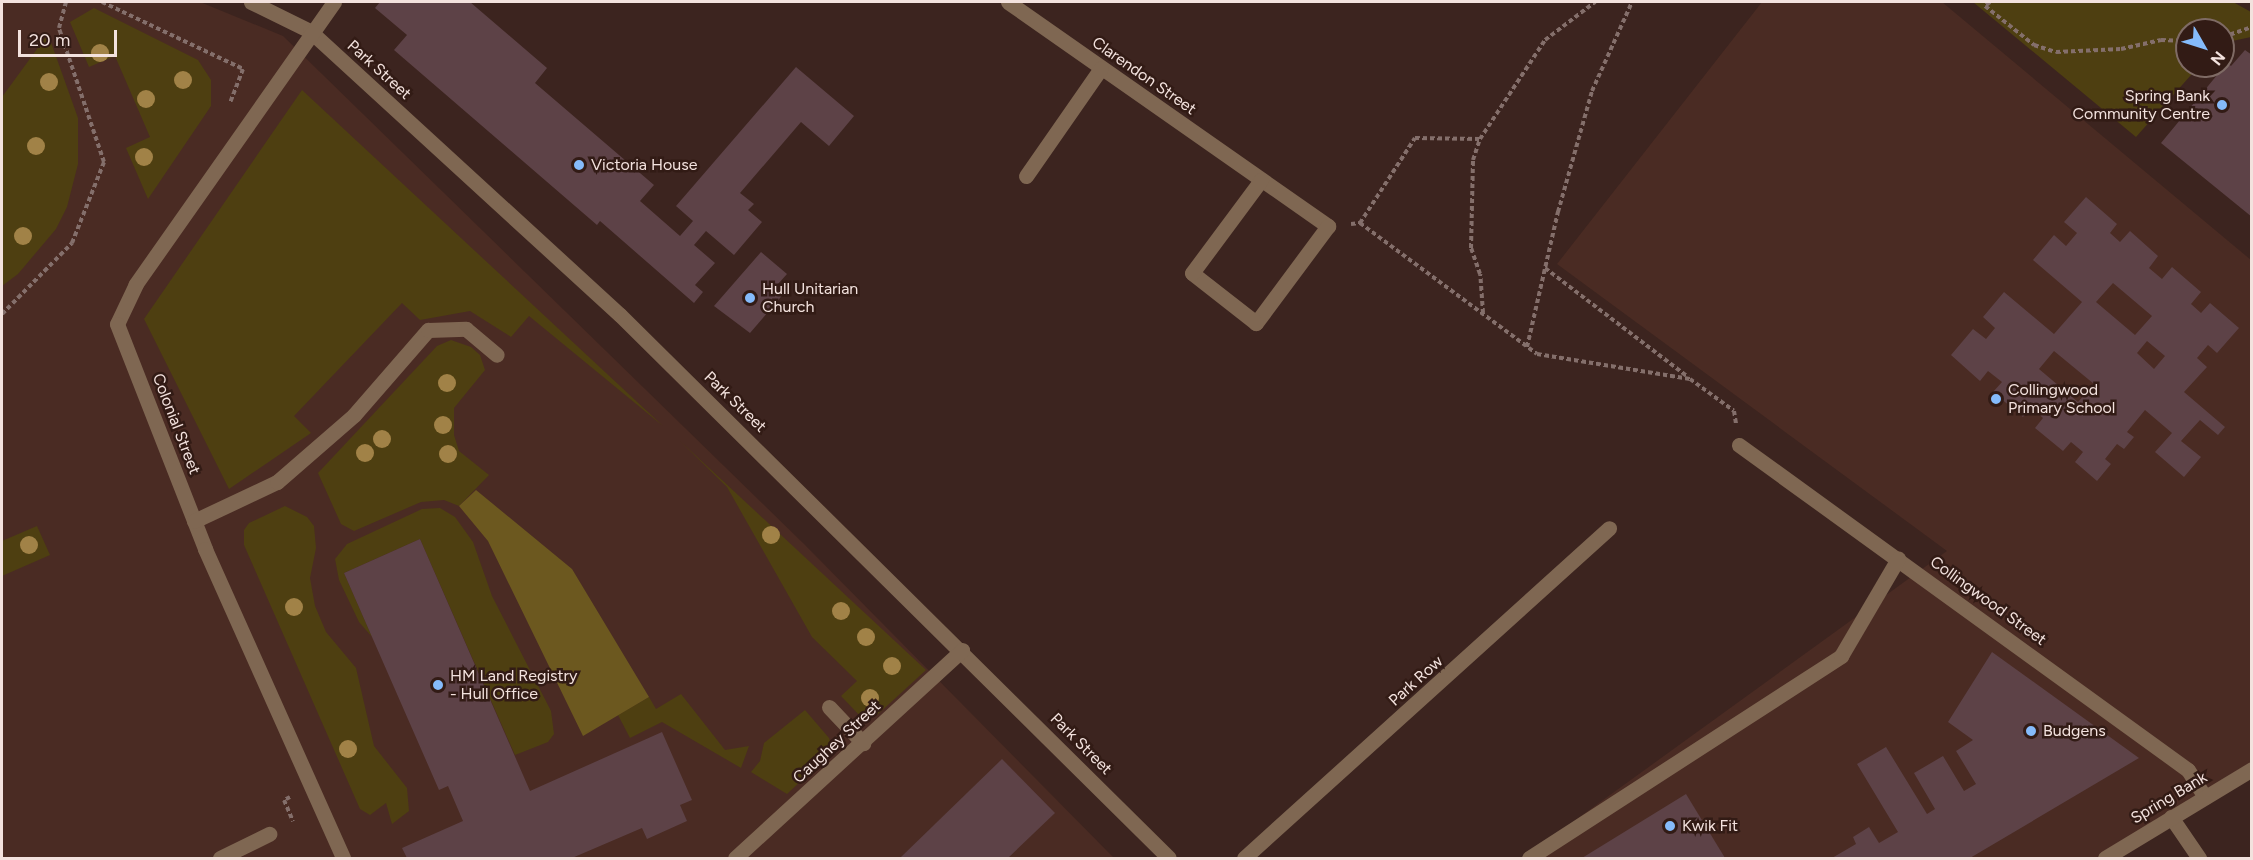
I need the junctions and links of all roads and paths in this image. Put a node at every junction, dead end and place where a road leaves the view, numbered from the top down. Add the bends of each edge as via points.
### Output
1 (66, 2) edge
2 (102, 2) edge
3 (251, 2) edge
4 (334, 2) edge
5 (1008, 2) edge
6 (1594, 2) edge
7 (1632, 2) edge
8 (1990, 2) edge
9 (2252, 27) edge
10 (310, 31) junction
11 (2235, 33) edge
12 (2175, 41) edge
13 (1101, 68) junction
14 (226, 110) dead end
15 (1480, 138) junction
16 (1026, 176) dead end
17 (1261, 180) junction
18 (1360, 223) junction
19 (1328, 226) junction
20 (1545, 268) junction
21 (2, 314) edge
22 (1483, 314) junction
23 (1527, 347) junction
24 (497, 355) dead end
25 (1690, 378) junction
26 (1739, 445) joint
27 (194, 521) junction
28 (1609, 528) dead end
29 (1898, 559) junction
30 (962, 650) junction
31 (829, 707) dead end
32 (863, 743) junction
33 (2252, 769) edge
34 (293, 795) dead end
35 (2205, 797) junction
36 (323, 811) junction
37 (2171, 817) junction
38 (293, 820) junction
39 (269, 834) joint
40 (220, 858) edge
41 (343, 858) edge
42 (735, 858) edge
43 (1169, 858) edge
44 (1244, 858) edge
45 (1529, 858) edge
46 (2105, 858) edge
47 (2199, 858) edge

1 - 21 path via 58,28 104,162 72,243
2 - 14 path via 243,69
3 - 10 street, Park Street
4 - 10 street, Colonial Street
5 - 13 street, Clarendon Street
6 - 15 path via 1545,40
7 - 20 path via 1620,21 1592,91
8 - 12 path via 1985,6 2034,45 2056,52 2121,49
9 - 11 path
10 - 27 street, Colonial Street via 136,284 117,324
10 - 30 street, Park Street via 620,315
13 - 16 street
13 - 17 street, Clarendon Street
15 - 18 path via 1416,138
15 - 22 path via 1473,160 1471,248 1480,274
17 - 19 street, Clarendon Street
17 - 19 street via 1192,273 1256,322
18 - 19 path
18 - 22 path
20 - 23 path
20 - 25 path
22 - 23 path
23 - 25 path via 1537,354
24 - 27 street via 466,328 428,330 354,415 277,482
25 - 26 path via 1734,411
26 - 29 street, Collingwood Street
27 - 36 street, Colonial Street
28 - 44 street, Park Row
29 - 35 street, Collingwood Street via 2188,770
29 - 45 street via 1841,656
30 - 32 street, Caughey Street
30 - 43 street, Park Street
31 - 32 street
32 - 42 street, Caughey Street
33 - 35 street, Spring Bank
34 - 38 path via 284,800
35 - 37 street, Spring Bank
36 - 38 path
36 - 41 street, Colonial Street
37 - 46 street, Spring Bank
37 - 47 street
38 - 39 path
39 - 40 street

